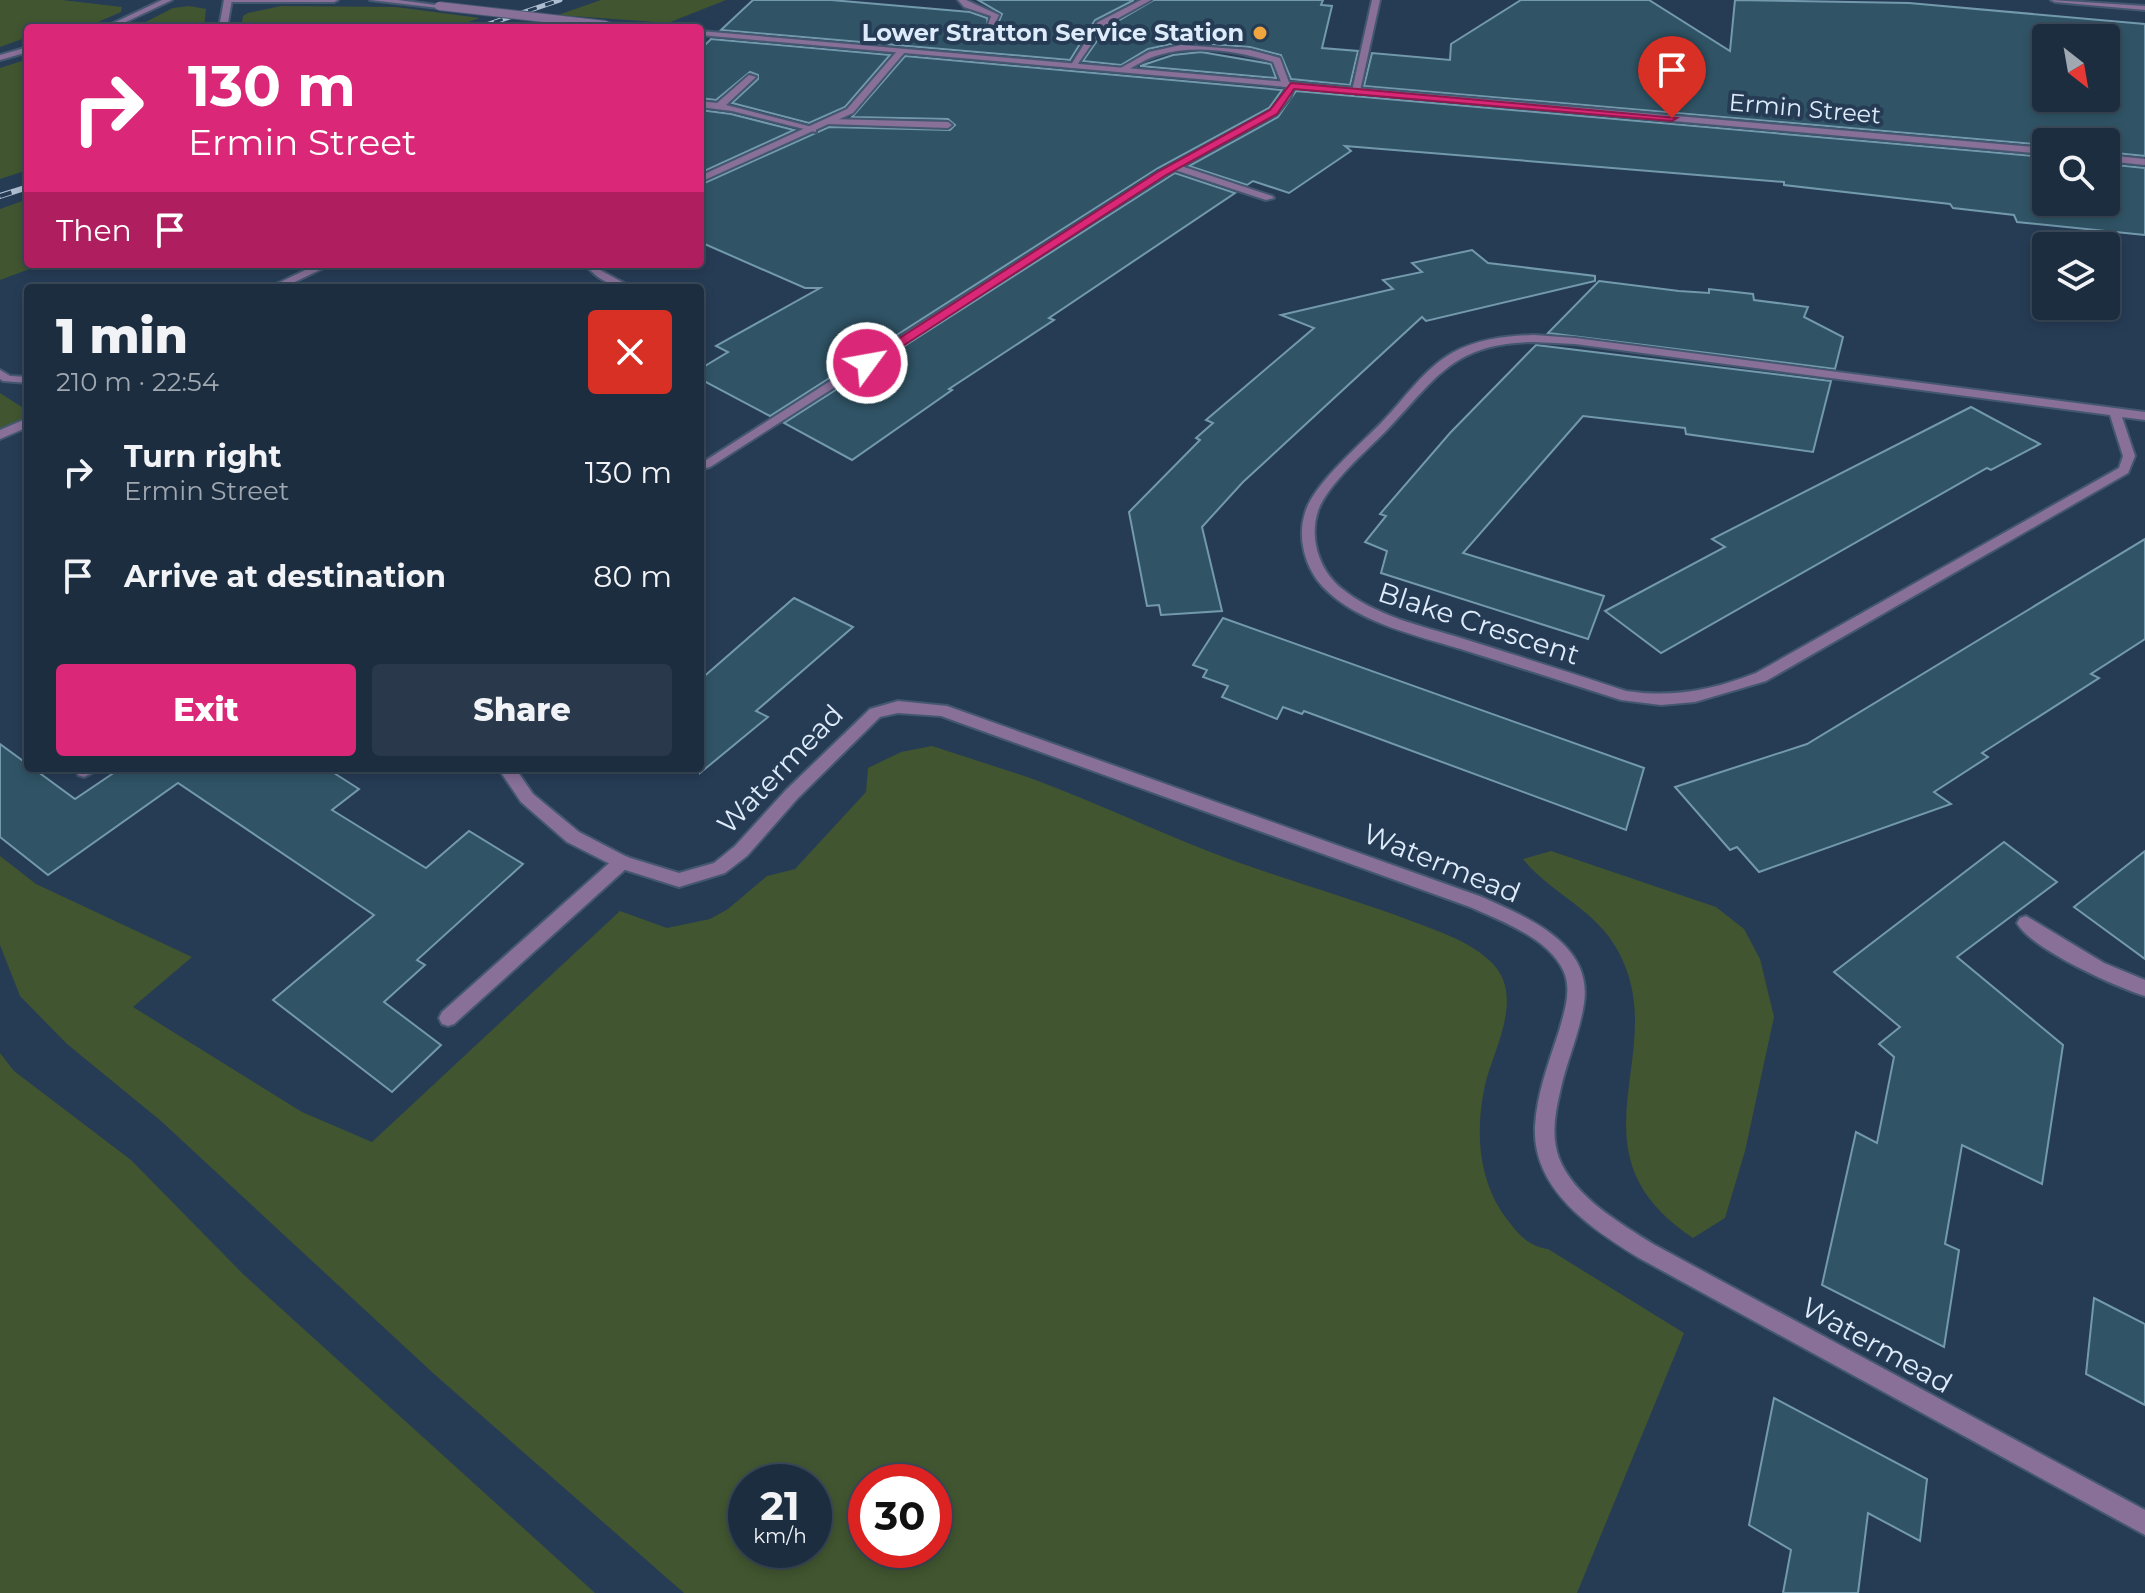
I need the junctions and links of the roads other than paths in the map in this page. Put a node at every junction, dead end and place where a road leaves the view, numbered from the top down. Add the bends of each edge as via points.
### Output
1 (168, 0) edge
2 (230, 0) edge
3 (334, 0) edge
4 (374, 0) edge
5 (962, 0) edge
6 (1147, 0) edge
7 (1376, 0) edge
8 (2055, 0) edge
9 (2145, 8) edge
10 (991, 23) dead end
11 (116, 24) edge
12 (224, 24) edge
13 (597, 24) edge
14 (704, 33) edge
15 (24, 50) edge
16 (901, 52) junction
17 (0, 58) edge
18 (1072, 66) junction
19 (1121, 70) junction
20 (752, 77) dead end
21 (1288, 85) junction
22 (1356, 91) junction
23 (704, 104) edge
24 (719, 106) junction
25 (830, 122) junction
26 (948, 125) dead end
27 (813, 130) junction
28 (2032, 150) edge
29 (2120, 159) edge
30 (2145, 162) edge
31 (1175, 167) junction
32 (704, 177) edge
33 (1269, 198) dead end
34 (318, 268) edge
35 (593, 268) edge
36 (282, 284) edge
37 (620, 284) edge
38 (0, 373) edge
39 (24, 380) edge
40 (2115, 412) junction
41 (2145, 416) edge
42 (24, 424) edge
43 (0, 435) edge
44 (706, 464) dead end
45 (509, 772) edge
46 (622, 862) junction
47 (2026, 923) dead end
48 (2145, 988) edge
49 (448, 1018) dead end
50 (2145, 1523) edge

1 - 11 street
2 - 3 street
2 - 12 street
4 - 13 street, bridge
5 - 10 street via 995,15
6 - 18 street via 1101,24
7 - 22 street
8 - 9 street
14 - 16 street, Ermin Street
15 - 17 street
16 - 18 street, Ermin Street
16 - 25 street via 850,111
18 - 19 street, Ermin Street
19 - 21 street, Ermin Street
19 - 21 street via 1181,47 1250,52 1277,60
20 - 24 street
21 - 22 street, Ermin Street
21 - 31 street via 1286,98 1274,112
22 - 28 street, Ermin Street
23 - 24 street
24 - 27 street
25 - 26 street
25 - 27 street
27 - 32 street
29 - 30 street
31 - 33 street
31 - 44 street
34 - 36 street
35 - 37 street
38 - 39 street
40 - 40 street, Blake Crescent via 2129,456 2124,470 1761,677 1712,694 1652,702 1390,621 1334,591 1310,557 1313,507 1367,444 1451,358 1508,338 1575,341
40 - 41 street, Blake Crescent
42 - 43 street
45 - 46 street, Watermead via 549,819
46 - 49 street
46 - 50 street, Watermead via 679,880 719,868 875,713 915,707 966,716 1476,902 1555,947 1578,988 1549,1100 1545,1142 1574,1196 1646,1251
47 - 48 street via 2082,962

